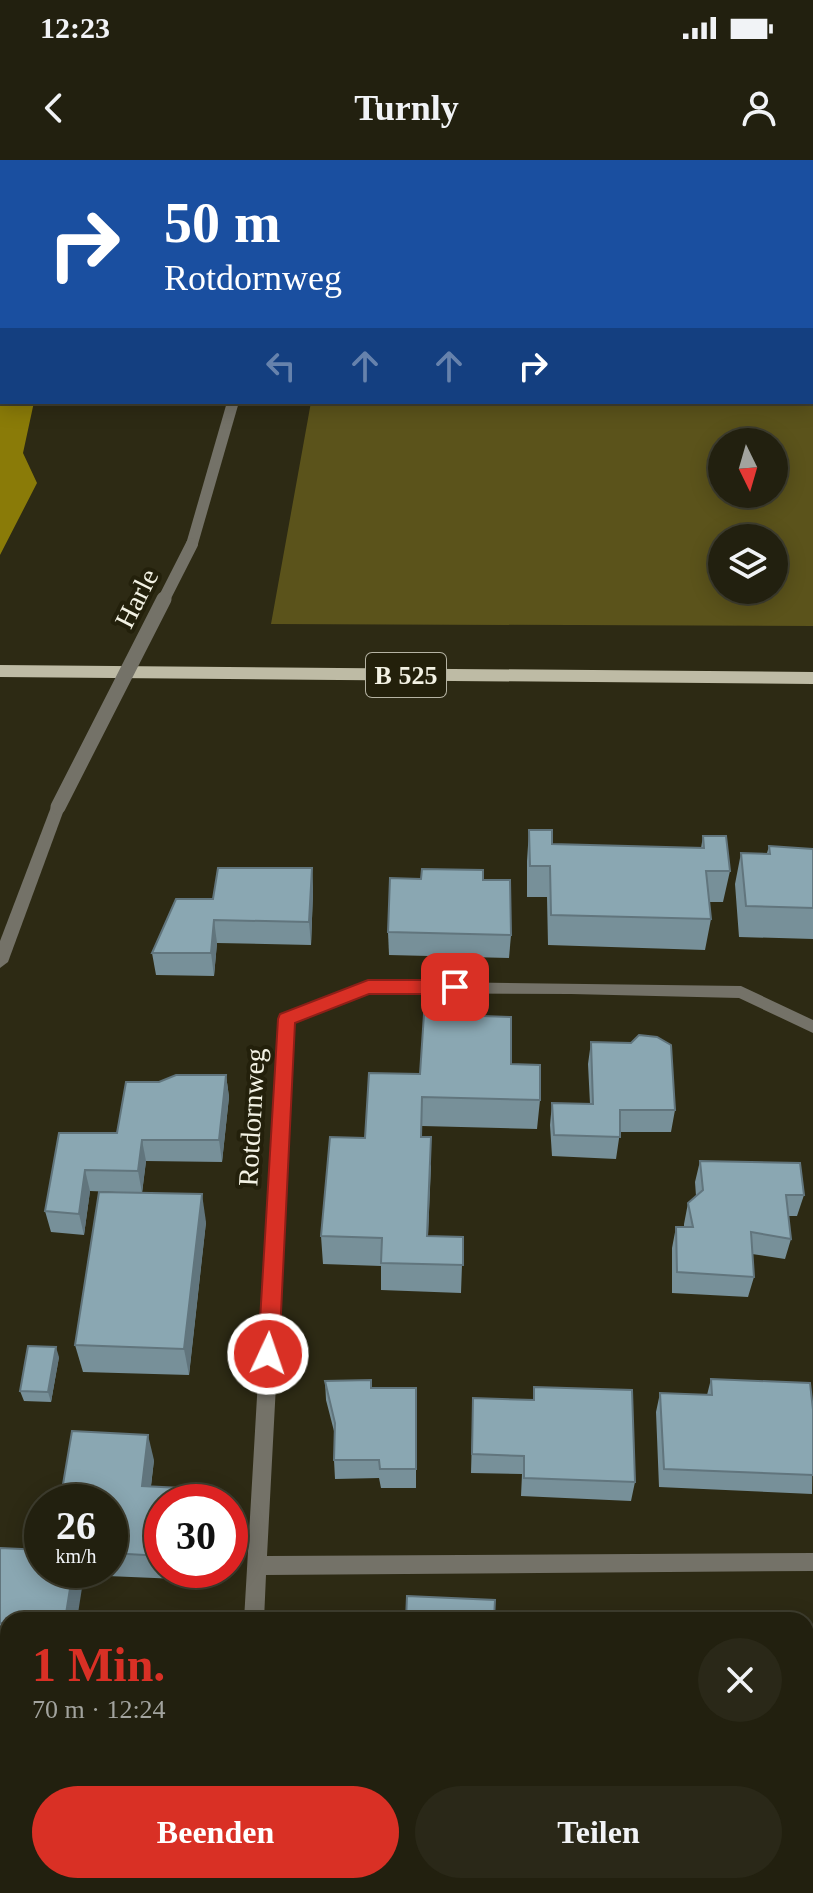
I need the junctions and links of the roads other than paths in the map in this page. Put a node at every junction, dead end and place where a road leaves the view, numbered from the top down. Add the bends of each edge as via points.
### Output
1 (232, 404) edge
2 (0, 671) edge
3 (813, 678) edge
4 (0, 962) edge
5 (813, 1027) edge
6 (813, 1562) edge
7 (257, 1566) junction
8 (254, 1612) edge

1 - 4 street, Harle, bridge via 192,544 58,807
2 - 3 main road, B 525
5 - 7 street, Rotdornweg via 741,992 571,988 368,987 287,1019
6 - 7 street
7 - 8 street, Rotdornweg

